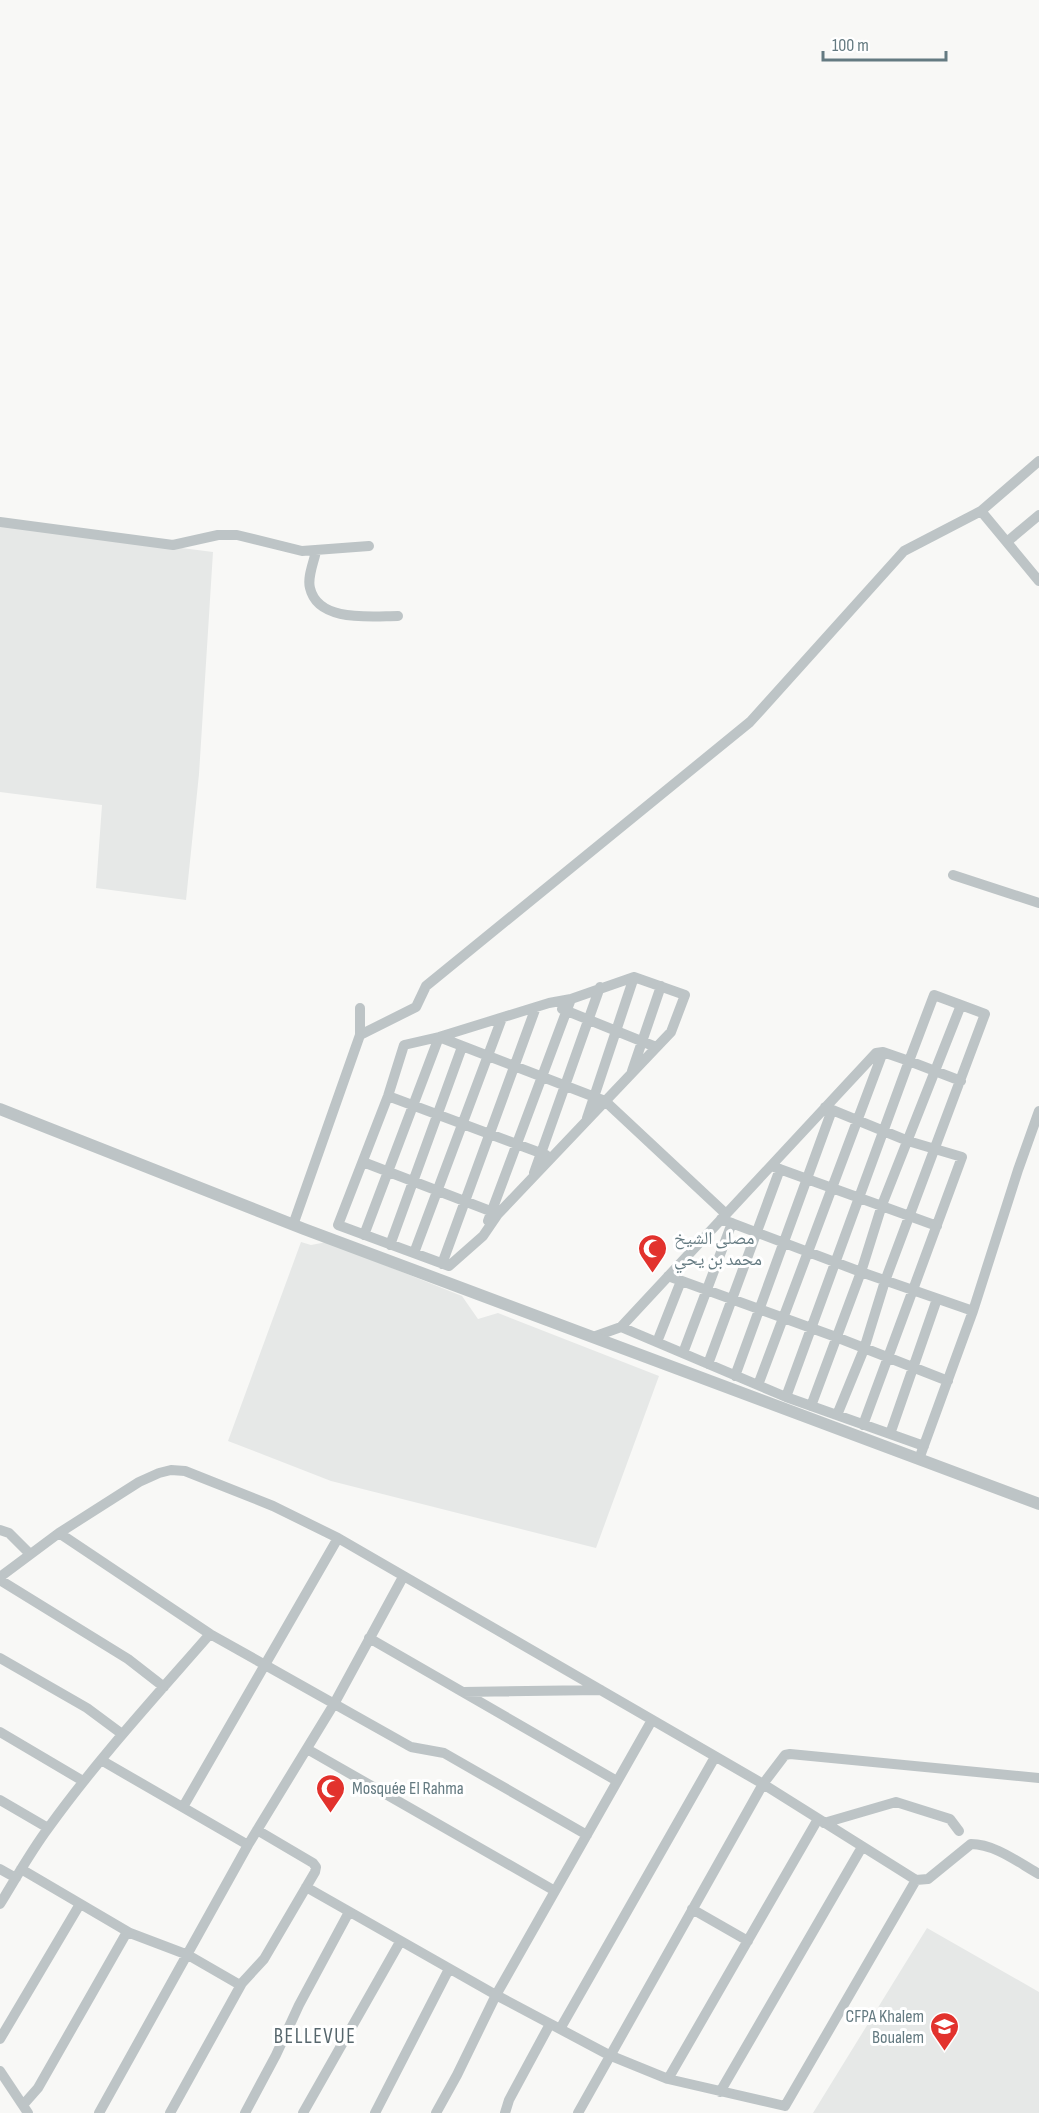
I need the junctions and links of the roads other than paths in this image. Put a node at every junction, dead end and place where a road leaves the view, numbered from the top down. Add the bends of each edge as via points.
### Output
1 (1039, 460) edge
2 (981, 511) junction
3 (1039, 515) edge
4 (0, 522) edge
5 (1008, 541) junction
6 (369, 546) dead end
7 (316, 551) junction
8 (1037, 574) edge
9 (398, 616) dead end
10 (953, 875) dead end
11 (1039, 903) edge
12 (634, 976) junction
13 (661, 986) junction
14 (600, 987) junction
15 (571, 999) junction
16 (549, 1003) junction
17 (961, 1005) junction
18 (536, 1007) junction
19 (360, 1008) dead end
20 (567, 1011) junction
21 (502, 1018) junction
22 (589, 1020) junction
23 (616, 1031) junction
24 (360, 1035) junction
25 (439, 1037) junction
26 (642, 1041) junction
27 (462, 1047) junction
28 (656, 1047) junction
29 (884, 1052) junction
30 (488, 1057) junction
31 (909, 1061) junction
32 (515, 1066) junction
33 (936, 1072) junction
34 (631, 1074) junction
35 (542, 1077) junction
36 (961, 1081) junction
37 (565, 1085) junction
38 (388, 1096) junction
39 (594, 1096) junction
40 (605, 1101) junction
41 (414, 1106) junction
42 (0, 1109) edge
43 (829, 1109) junction
44 (1039, 1112) edge
45 (438, 1114) junction
46 (859, 1120) junction
47 (586, 1121) junction
48 (463, 1124) junction
49 (884, 1130) junction
50 (490, 1134) junction
51 (908, 1141) junction
52 (517, 1144) junction
53 (935, 1148) junction
54 (541, 1153) junction
55 (552, 1157) junction
56 (363, 1162) junction
57 (776, 1167) junction
58 (388, 1172) junction
59 (808, 1178) junction
60 (532, 1179) junction
61 (413, 1182) junction
62 (833, 1187) junction
63 (438, 1191) junction
64 (860, 1197) junction
65 (465, 1202) junction
66 (882, 1205) junction
67 (495, 1213) junction
68 (910, 1216) junction
69 (726, 1219) junction
70 (293, 1225) junction
71 (937, 1226) junction
72 (756, 1232) junction
73 (364, 1235) junction
74 (784, 1243) junction
75 (390, 1245) junction
76 (809, 1252) junction
77 (414, 1254) junction
78 (836, 1262) junction
79 (442, 1264) junction
80 (861, 1272) junction
81 (668, 1276) junction
82 (681, 1281) junction
83 (885, 1281) junction
84 (707, 1290) junction
85 (912, 1290) junction
86 (732, 1299) junction
87 (937, 1299) junction
88 (760, 1309) junction
89 (973, 1311) junction
90 (784, 1318) junction
91 (621, 1327) junction
92 (812, 1328) junction
93 (594, 1337) junction
94 (837, 1337) junction
95 (657, 1342) junction
96 (864, 1349) junction
97 (683, 1353) junction
98 (888, 1357) junction
99 (708, 1364) junction
100 (913, 1367) junction
101 (735, 1376) junction
102 (948, 1381) junction
103 (759, 1385) junction
104 (786, 1397) junction
105 (811, 1406) junction
106 (837, 1415) junction
107 (863, 1425) junction
108 (890, 1434) junction
109 (924, 1446) junction
110 (919, 1459) junction
111 (1039, 1504) edge
112 (0, 1530) edge
113 (59, 1533) junction
114 (338, 1538) junction
115 (30, 1554) junction
116 (403, 1577) junction
117 (0, 1578) edge
118 (210, 1634) junction
119 (369, 1638) junction
120 (0, 1658) edge
121 (265, 1664) junction
122 (164, 1687) junction
123 (601, 1690) junction
124 (463, 1692) junction
125 (334, 1704) junction
126 (652, 1720) junction
127 (0, 1732) edge
128 (122, 1734) junction
129 (307, 1749) junction
130 (715, 1757) junction
131 (101, 1760) junction
132 (1039, 1778) edge
133 (83, 1781) junction
134 (617, 1781) junction
135 (763, 1784) junction
136 (0, 1800) edge
137 (183, 1808) junction
138 (821, 1821) junction
139 (48, 1828) junction
140 (257, 1830) junction
141 (959, 1831) dead end
142 (586, 1835) junction
143 (248, 1845) junction
144 (862, 1846) junction
145 (0, 1869) edge
146 (19, 1874) junction
147 (1039, 1875) edge
148 (916, 1880) junction
149 (306, 1887) junction
150 (555, 1892) junction
151 (0, 1904) edge
152 (80, 1904) junction
153 (692, 1909) junction
154 (349, 1912) junction
155 (127, 1932) junction
156 (748, 1941) junction
157 (400, 1942) junction
158 (188, 1954) junction
159 (449, 1969) junction
160 (240, 1985) junction
161 (496, 1995) junction
162 (555, 2026) junction
163 (0, 2039) edge
164 (609, 2055) junction
165 (0, 2071) edge
166 (668, 2079) junction
167 (720, 2092) junction
168 (25, 2109) edge
169 (99, 2113) edge
170 (170, 2113) edge
171 (245, 2113) edge
172 (303, 2113) edge
173 (375, 2113) edge
174 (436, 2113) edge
175 (505, 2113) edge
176 (578, 2113) edge

1 - 2 street
2 - 5 street
2 - 24 street via 904,551 750,722 426,986 416,1006
3 - 5 street
4 - 7 street via 173,545 237,535
5 - 8 street
6 - 7 street
7 - 9 street via 309,588 321,604 335,613 351,616
10 - 11 street
12 - 13 street
12 - 14 street
12 - 23 street
13 - 26 street
13 - 28 street via 685,994 671,1032
14 - 15 street
14 - 22 street
15 - 16 street
15 - 20 street
16 - 18 street
16 - 20 street
17 - 31 street via 934,995
17 - 33 street
17 - 36 street via 985,1014
18 - 21 street
18 - 32 street
19 - 24 street
20 - 22 street
20 - 35 street
21 - 25 street
21 - 30 street
22 - 23 street
22 - 37 street
23 - 26 street
23 - 39 street
24 - 70 street
25 - 27 street
25 - 38 street via 404,1045
25 - 41 street
26 - 28 street
26 - 34 street
27 - 30 street
27 - 45 street
28 - 34 street
29 - 31 street
29 - 43 street via 876,1053
29 - 46 street
30 - 32 street
30 - 48 street
31 - 33 street
31 - 49 street
32 - 35 street
32 - 50 street
33 - 36 street
33 - 51 street
34 - 40 street
35 - 37 street
35 - 52 street
36 - 53 street
37 - 39 street
37 - 54 street
38 - 41 street
38 - 56 street
39 - 40 street
39 - 47 street
40 - 47 street
40 - 69 street
41 - 45 street
41 - 58 street
42 - 70 street
43 - 46 street
43 - 57 street
43 - 59 street
44 - 89 street
45 - 48 street
45 - 61 street
46 - 49 street
46 - 62 street
47 - 55 street
48 - 50 street
48 - 63 street
49 - 51 street
49 - 64 street
50 - 52 street
50 - 65 street
51 - 53 street
51 - 66 street
52 - 54 street
52 - 67 street
53 - 68 street
53 - 71 street via 962,1157
54 - 55 street
54 - 60 street
55 - 60 street
56 - 58 street
56 - 73 street via 338,1226
57 - 59 street
57 - 69 street
57 - 72 street
58 - 61 street
58 - 73 street
59 - 62 street
59 - 74 street
60 - 67 street
61 - 63 street
61 - 75 street
62 - 64 street
62 - 76 street
63 - 65 street
63 - 77 street
64 - 66 street
64 - 78 street
65 - 67 street
65 - 79 street
66 - 68 street
66 - 80 street
67 - 79 street via 483,1236 449,1266
68 - 71 street
68 - 83 street
69 - 72 street
69 - 81 street
69 - 84 street
70 - 93 street
71 - 85 street
72 - 74 street
72 - 86 street
73 - 75 street
74 - 76 street
74 - 88 street
75 - 77 street
76 - 78 street
76 - 90 street
77 - 79 street
78 - 80 street
78 - 92 street
80 - 83 street
80 - 94 street
81 - 82 street
81 - 91 street
82 - 84 street
82 - 95 street
83 - 85 street
83 - 96 street
84 - 86 street
84 - 97 street
85 - 87 street
85 - 98 street
86 - 88 street
86 - 99 street
87 - 89 street
87 - 100 street
88 - 90 street
88 - 101 street
89 - 102 street
90 - 92 street
90 - 103 street
91 - 93 street
91 - 95 street
92 - 94 street
92 - 104 street
93 - 110 street
94 - 96 street
94 - 105 street
95 - 97 street
96 - 98 street
96 - 106 street
97 - 99 street
98 - 100 street
98 - 107 street
99 - 101 street
100 - 102 street
100 - 108 street
101 - 103 street
102 - 109 street
103 - 104 street
104 - 105 street
105 - 106 street
106 - 107 street
107 - 108 street
108 - 109 street
109 - 110 street
110 - 111 street
112 - 115 street via 9,1533
113 - 114 street via 139,1482 159,1473 185,1470
113 - 115 street
113 - 118 street
114 - 116 street
114 - 121 street
115 - 117 street
116 - 119 street
116 - 123 street
117 - 122 street via 128,1659
118 - 121 street
118 - 122 street
119 - 124 street
119 - 125 street
120 - 128 street via 87,1708
121 - 125 street
121 - 137 street
122 - 128 street
123 - 124 street
123 - 126 street
124 - 134 street
125 - 129 street
125 - 142 street via 411,1747 444,1753
126 - 130 street
126 - 134 street
127 - 133 street
128 - 131 street
129 - 140 street
129 - 150 street
130 - 135 street
130 - 162 street
131 - 133 street
131 - 137 street
132 - 135 street via 790,1754 781,1759
133 - 139 street
134 - 142 street
135 - 138 street
135 - 153 street
136 - 139 street
137 - 143 street
138 - 141 street via 896,1802 950,1819
138 - 144 street
138 - 156 street
139 - 146 street
140 - 143 street
140 - 149 street via 313,1863 315,1872
142 - 150 street
143 - 158 street
144 - 148 street
144 - 167 street
145 - 146 street
146 - 151 street
146 - 152 street
147 - 148 street via 992,1848 971,1844 928,1879
148 - 167 street via 785,2106
149 - 154 street
149 - 160 street via 264,1959
150 - 161 street
152 - 155 street
152 - 163 street
153 - 156 street
153 - 164 street
154 - 157 street
154 - 171 street
155 - 158 street
155 - 168 street
156 - 166 street
157 - 159 street
157 - 172 street
158 - 160 street
158 - 169 street
159 - 161 street
159 - 173 street
160 - 170 street
161 - 162 street
161 - 174 street
162 - 164 street
162 - 175 street via 509,2100
164 - 166 street
164 - 176 street
165 - 168 street
166 - 167 street

